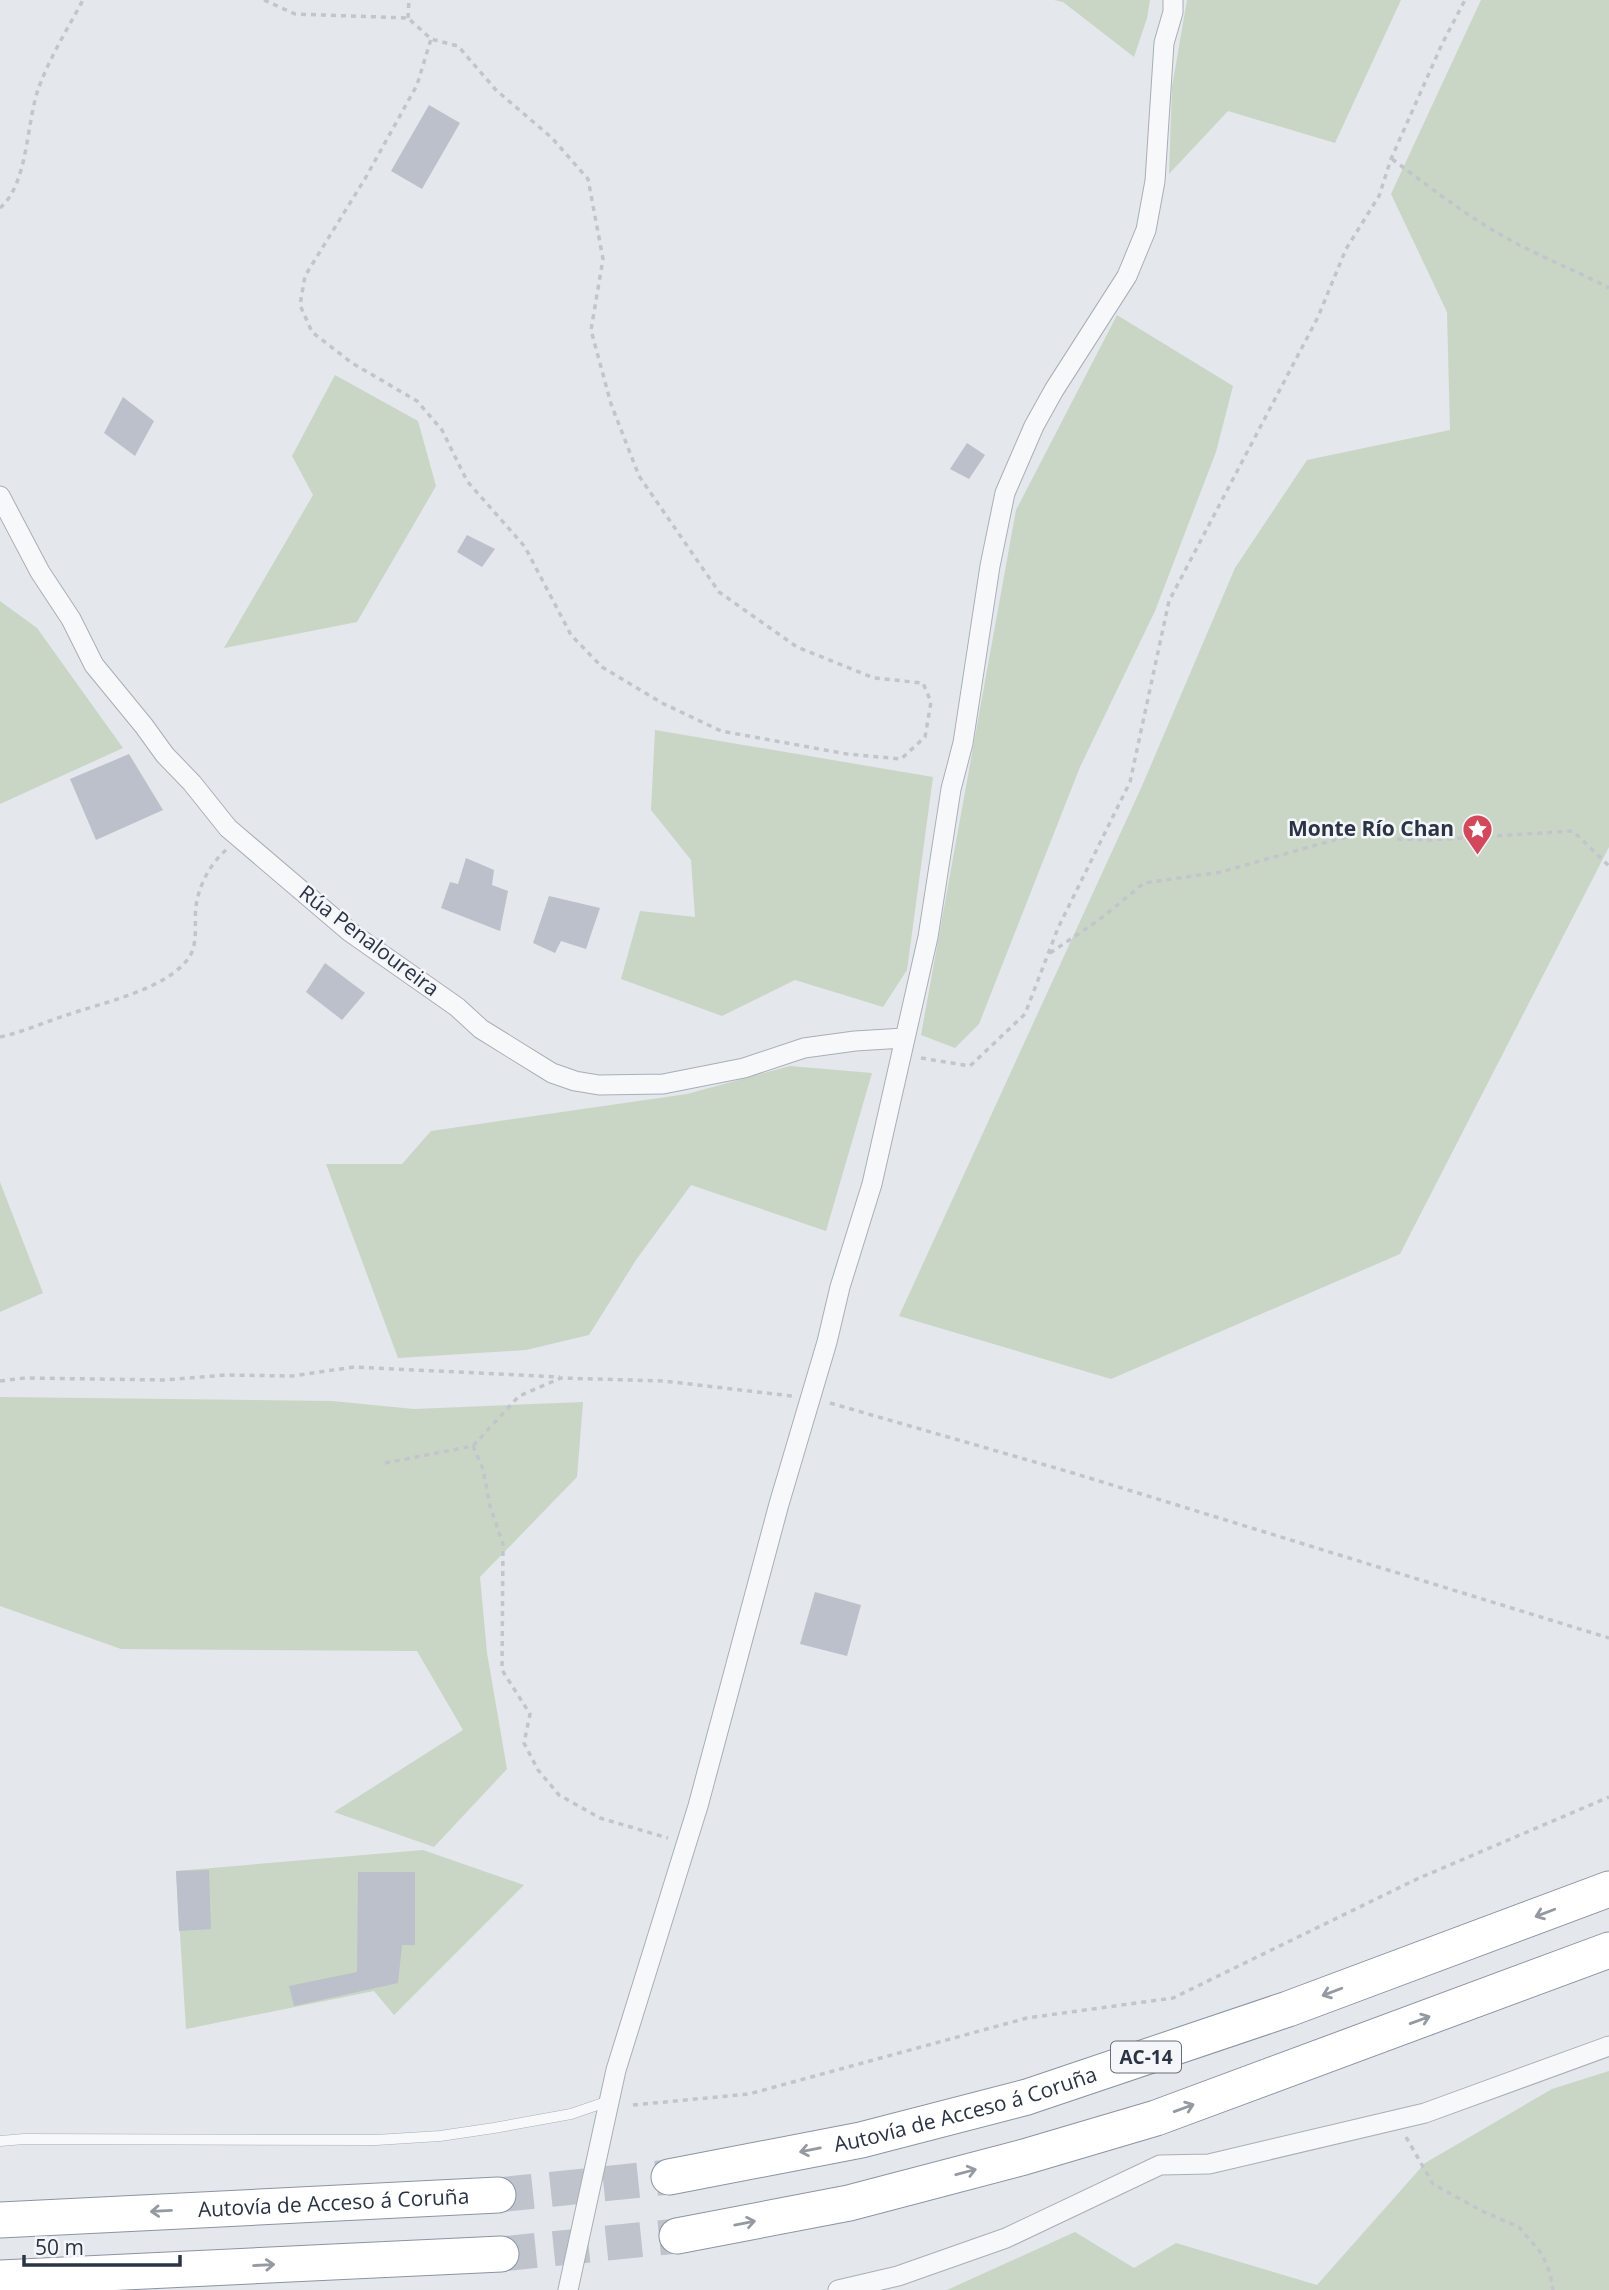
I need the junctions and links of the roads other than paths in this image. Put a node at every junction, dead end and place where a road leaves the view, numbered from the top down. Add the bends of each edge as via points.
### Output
1 (1173, 0) edge
2 (0, 496) edge
3 (903, 1047) junction
4 (1609, 1889) edge
5 (1609, 1950) edge
6 (1609, 2046) edge
7 (610, 2101) junction
8 (0, 2141) edge
9 (669, 2177) tunnel mouth
10 (498, 2195) tunnel mouth
11 (0, 2220) edge
12 (677, 2236) tunnel mouth
13 (501, 2254) tunnel mouth
14 (0, 2278) edge
15 (568, 2290) edge
16 (838, 2290) edge

1 - 3 street via 1164,43 1155,181 1146,230 1127,276 1034,426 1005,493 928,937
2 - 3 street, Rúa Penaloureira via 94,665 228,828 350,932 481,1028 552,1073 599,1085 663,1084 744,1068 804,1048 855,1041
3 - 7 street via 872,1184
4 -> 9 highway, Autovía de Acceso á Coruña / AC-14 via 1288,2009 1027,2097 862,2140
12 -> 5 highway via 849,2203 1156,2118
6 - 16 street via 1425,2113 1209,2164 1160,2165 1006,2238 898,2276
7 - 8 lane via 571,2114 440,2136
7 - 15 street
10 -> 11 highway, Autovía de Acceso á Coruña
14 -> 13 highway

